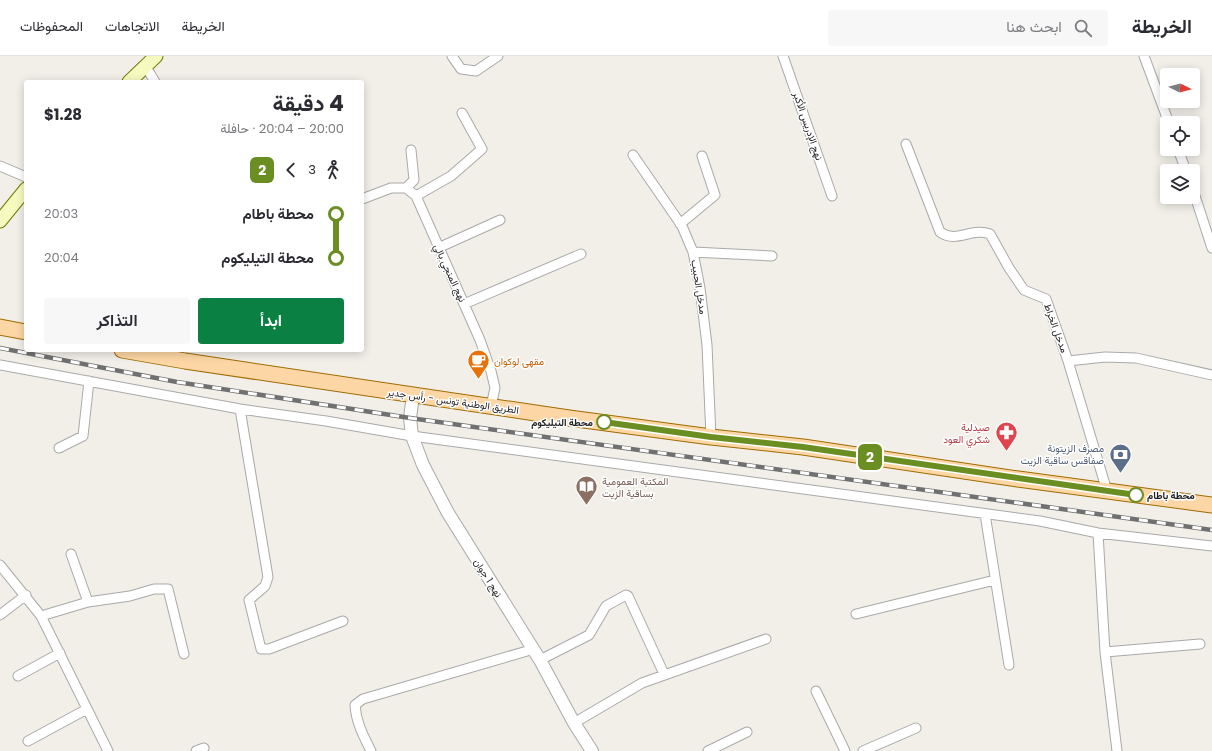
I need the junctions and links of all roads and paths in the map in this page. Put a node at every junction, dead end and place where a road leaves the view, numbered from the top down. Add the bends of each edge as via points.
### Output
1 (156, 56) edge
2 (452, 56) edge
3 (498, 56) edge
4 (783, 56) edge
5 (1144, 56) edge
6 (145, 65) junction
7 (131, 80) edge
8 (154, 80) edge
9 (462, 113) dead end
10 (1166, 116) edge
11 (906, 144) dead end
12 (411, 150) dead end
13 (633, 155) dead end
14 (702, 156) dead end
15 (0, 165) edge
16 (24, 176) edge
17 (406, 188) junction
18 (24, 192) edge
19 (416, 196) junction
20 (832, 196) dead end
21 (364, 198) edge
22 (1200, 203) edge
23 (1208, 218) edge
24 (500, 220) dead end
25 (0, 221) edge
26 (680, 224) junction
27 (438, 248) junction
28 (1212, 248) edge
29 (693, 252) junction
30 (581, 254) dead end
31 (772, 256) dead end
32 (464, 304) junction
33 (0, 327) edge
34 (24, 332) edge
35 (146, 352) edge
36 (158, 353) edge
37 (184, 356) edge
38 (1068, 361) junction
39 (0, 364) edge
40 (1212, 375) edge
41 (89, 381) junction
42 (413, 395) junction
43 (491, 406) junction
44 (240, 409) junction
45 (412, 436) junction
46 (711, 437) junction
47 (59, 448) dead end
48 (1107, 491) junction
49 (1212, 505) edge
50 (985, 514) junction
51 (1098, 533) junction
52 (1212, 546) edge
53 (71, 554) dead end
54 (0, 565) edge
55 (995, 580) junction
56 (26, 595) junction
57 (88, 602) junction
58 (856, 614) dead end
59 (0, 615) edge
60 (41, 616) junction
61 (343, 621) dead end
62 (766, 639) dead end
63 (1200, 644) dead end
64 (1105, 652) junction
65 (60, 654) junction
66 (184, 654) dead end
67 (537, 655) junction
68 (1009, 665) dead end
69 (664, 674) junction
70 (18, 676) dead end
71 (816, 691) dead end
72 (87, 709) junction
73 (574, 723) junction
74 (916, 728) dead end
75 (747, 732) dead end
76 (28, 741) dead end
77 (108, 751) edge
78 (371, 751) edge
79 (592, 751) edge
80 (708, 751) edge
81 (845, 751) edge
82 (863, 751) edge
83 (1116, 751) edge

1 - 6 main road
2 - 3 street via 461,70 476,72
4 - 20 street, نهج الإدريس الأكبر
5 - 10 street
6 - 7 main road
6 - 8 street
9 - 19 street via 482,149 451,176
11 - 38 street, مدخل الخراط via 940,232 946,237 977,231 990,234 1024,290 1046,299
12 - 17 street via 414,180
13 - 26 street, مدخل الحبيب
14 - 26 street via 715,195
15 - 16 street
17 - 19 street, نهج المنجي بالي
17 - 21 street via 391,188
18 - 25 main road
19 - 27 street, نهج المنجي بالي
22 - 23 street
23 - 28 street
24 - 27 street
26 - 29 street, مدخل الحبيب
27 - 32 street, نهج المنجي بالي
29 - 31 street
29 - 46 street, مدخل الحبيب via 707,345
30 - 32 street
32 - 43 street, نهج المنجي بالي via 480,340 493,380 495,388
33 - 34 main road
35 - 36 main road, الطريق الوطنية تونس - رأس جدير
36 - 37 main road, الطريق الوطنية تونس - رأس جدير
37 - 42 main road, الطريق الوطنية تونس - رأس جدير
38 - 40 street via 1105,357 1136,358
38 - 48 street, مدخل الخراط
39 - 41 street
41 - 44 street
41 - 47 street via 83,436
42 - 43 main road, الطريق الوطنية تونس - رأس جدير
42 - 45 street, نهج 1 جوان via 410,418
43 - 46 main road, الطريق الوطنية تونس - رأس جدير
44 - 45 street
44 - 61 street via 268,577 265,586 249,600 261,649 269,649
45 - 50 street
45 - 67 street, نهج 1 جوان via 423,465 448,513
46 - 48 main road, الطريق الوطنية تونس - رأس جدير via 803,447
48 - 49 main road, الطريق الوطنية تونس - رأس جدير
50 - 51 street via 1040,521
50 - 55 street
51 - 52 street
51 - 64 street
53 - 57 street
54 - 56 street
55 - 58 street
55 - 68 street
56 - 59 street
56 - 60 street
57 - 60 street
57 - 66 street via 130,596 154,589 168,589
60 - 65 street
62 - 69 street
63 - 64 street
64 - 83 street
65 - 70 street
65 - 72 street
67 - 69 street via 589,635 606,606 626,595
67 - 73 street, نهج 1 جوان
67 - 78 street via 363,699 355,705 356,721
69 - 73 street via 642,683
71 - 81 street
72 - 76 street
72 - 77 street
73 - 79 street, نهج 1 جوان
74 - 82 street
75 - 80 street

